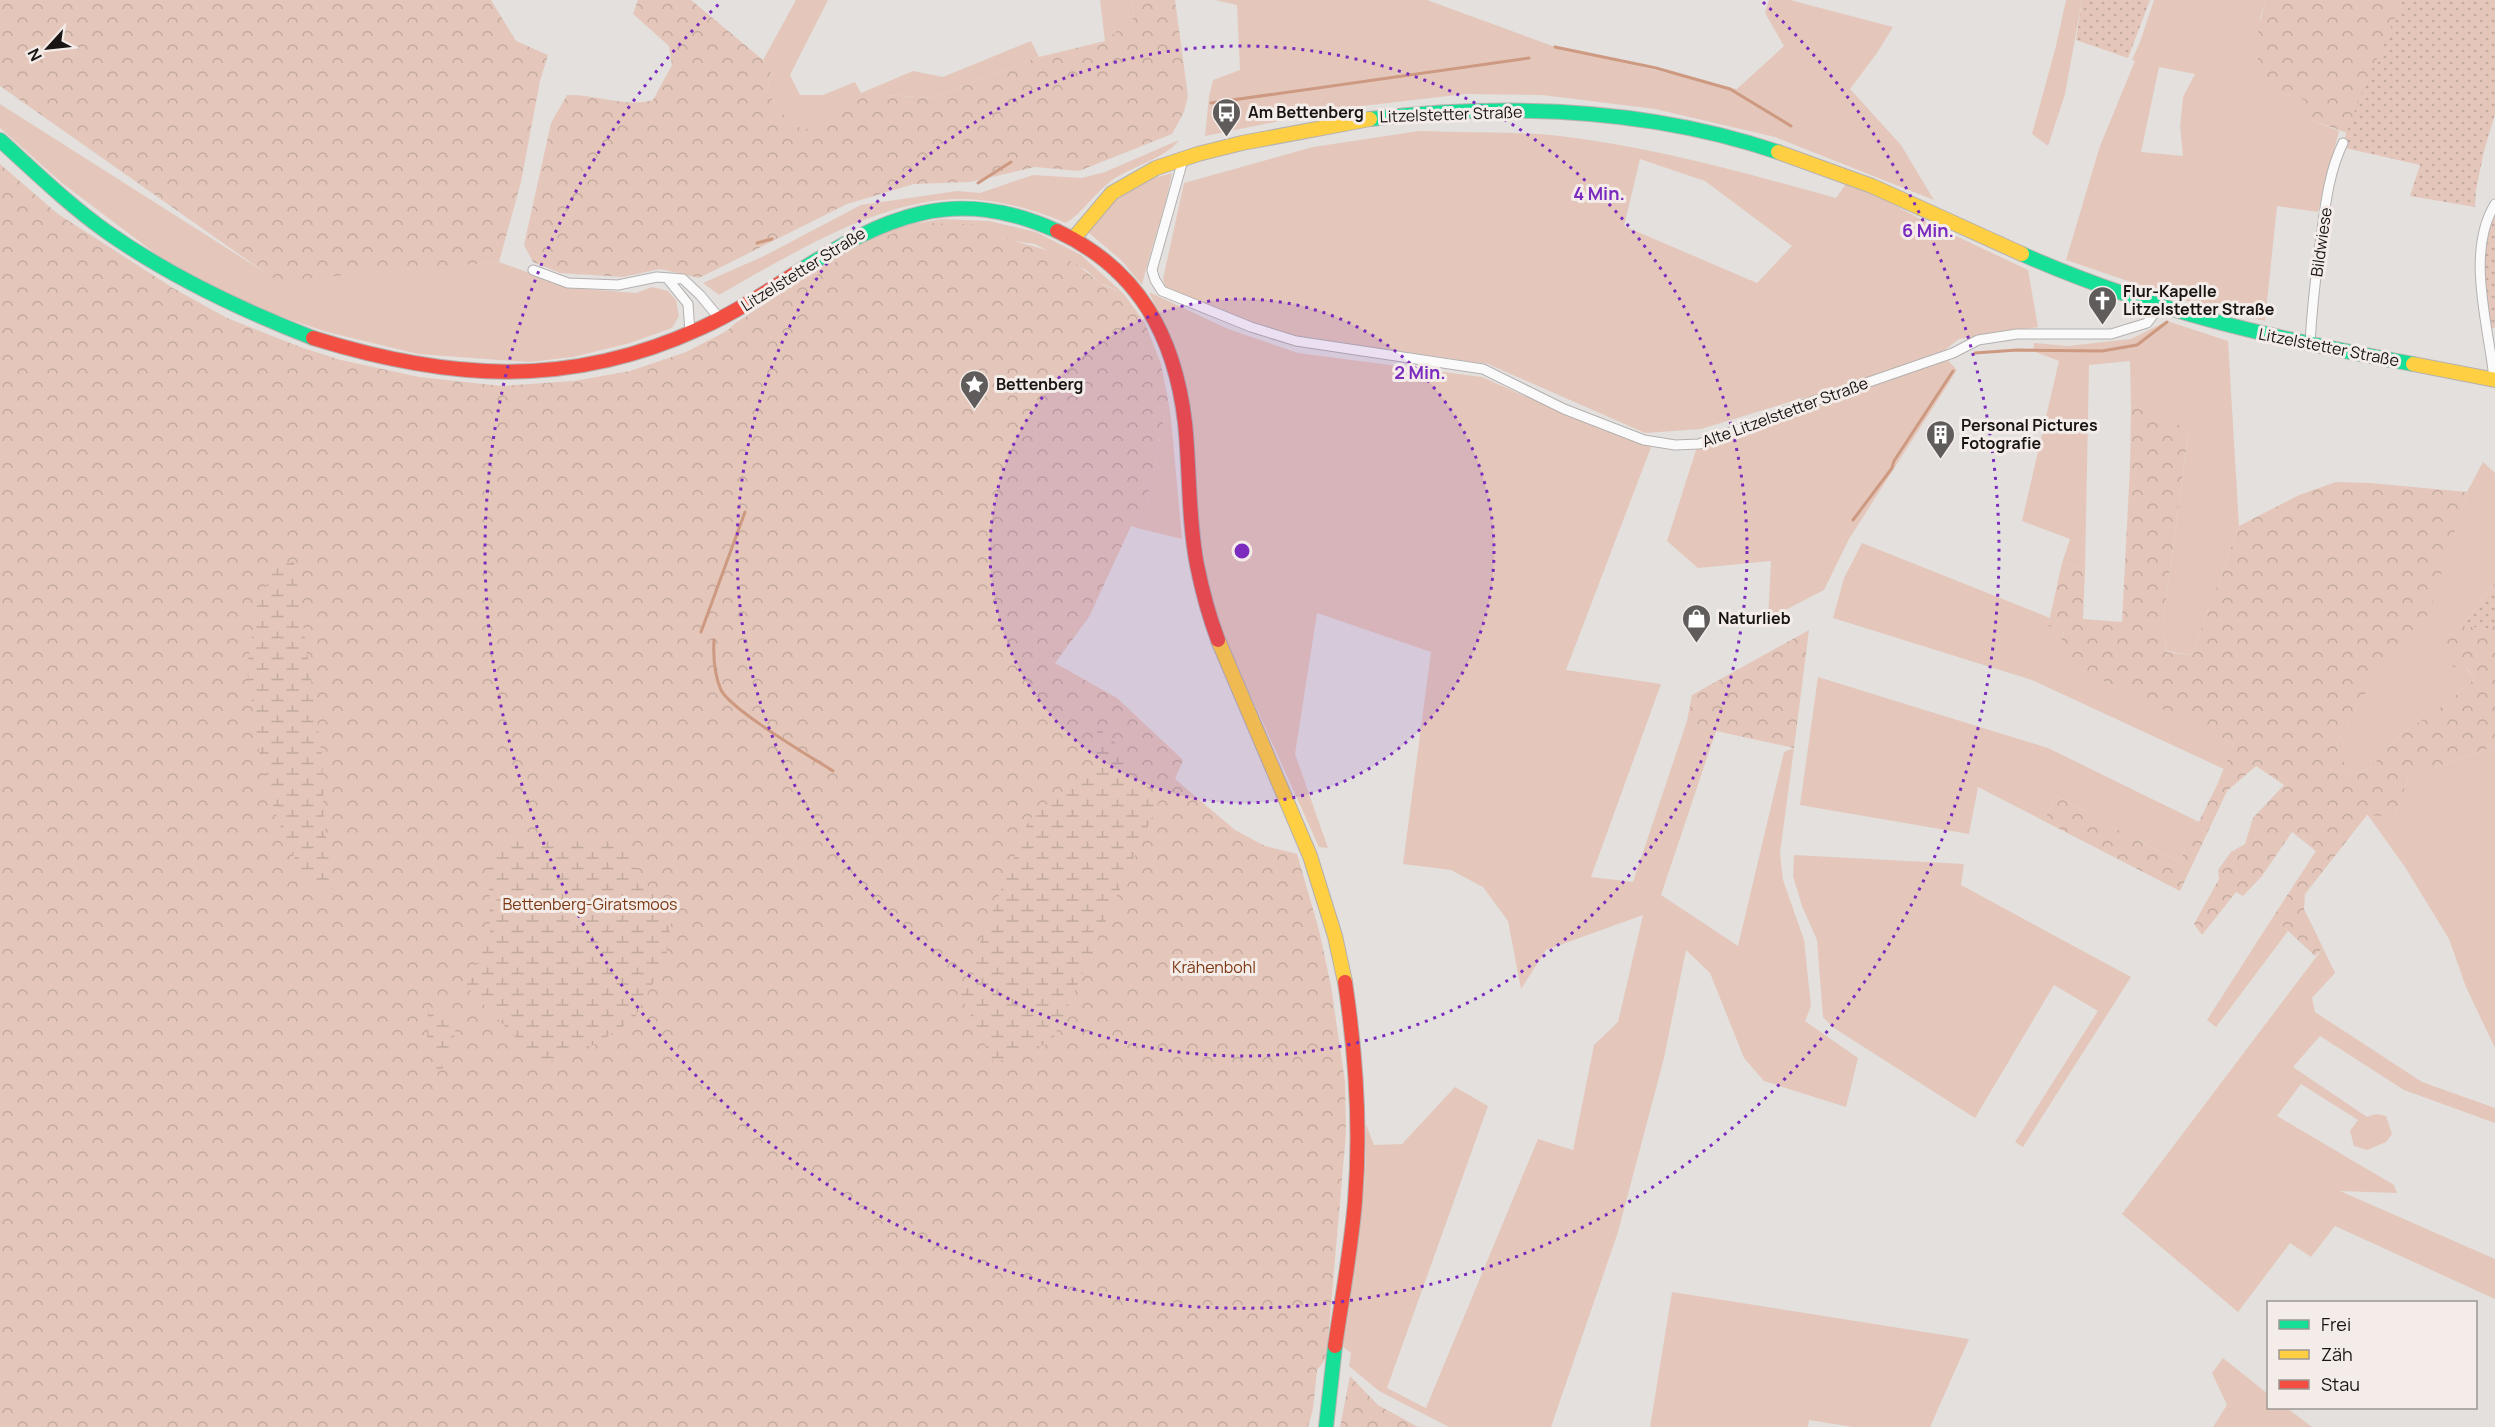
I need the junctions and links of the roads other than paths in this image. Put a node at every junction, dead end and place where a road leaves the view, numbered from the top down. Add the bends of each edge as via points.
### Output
1 (0, 140) edge
2 (2343, 143) dead end
3 (1183, 160) junction
4 (2495, 204) edge
5 (1074, 238) junction
6 (533, 270) dead end
7 (667, 278) junction
8 (2159, 307) junction
9 (720, 319) junction
10 (690, 333) junction
11 (2310, 343) junction
12 (2494, 380) edge
13 (1326, 1427) edge

1 - 10 main road, Litzelstetter Straße via 117,240 178,278 302,334 360,351 424,365 523,372 622,357
2 - 11 street, Bildwiese via 2324,214
3 - 5 main road, Litzelstetter Straße via 1153,170 1118,189
3 - 8 main road, Litzelstetter Straße via 1232,144 1400,114 1520,110 1650,122 1757,147 1828,169 2103,288
3 - 8 street, Alte Litzelstetter Straße via 1152,270 1162,291 1296,341 1482,369 1564,409 1644,440 1675,446 1699,444 1953,353 1978,340 2017,334 2111,334 2147,323
4 - 12 street via 2486,224 2480,270
5 - 9 main road, Litzelstetter Straße via 1011,213 969,208 916,213 871,227 844,241
5 - 13 main road via 1118,271 1139,295 1157,323 1172,360 1186,434 1191,515 1202,592 1237,691 1308,849 1347,993 1360,1122 1351,1241
6 - 7 street via 568,283 618,285
7 - 9 street via 683,279
7 - 10 street via 688,304
8 - 11 main road, Litzelstetter Straße via 2263,335
9 - 10 main road, Litzelstetter Straße
11 - 12 main road, Litzelstetter Straße

